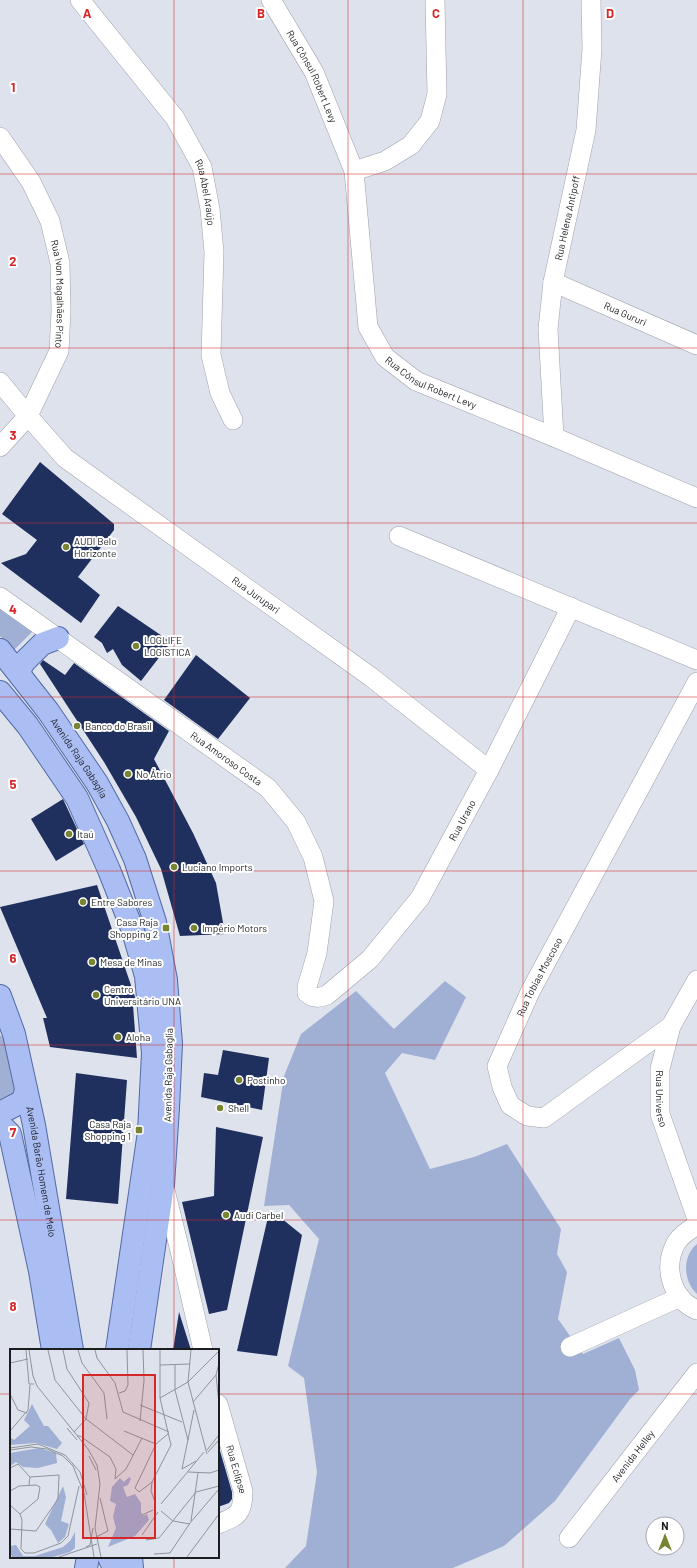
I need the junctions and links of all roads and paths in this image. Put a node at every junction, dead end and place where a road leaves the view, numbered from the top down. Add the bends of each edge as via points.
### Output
1 (80, 0) edge
2 (271, 0) edge
3 (435, 0) edge
4 (591, 0) edge
5 (0, 137) edge
6 (354, 171) junction
7 (553, 282) junction
8 (697, 344) edge
9 (0, 382) edge
10 (28, 416) junction
11 (233, 420) dead end
12 (554, 437) junction
13 (0, 447) edge
14 (697, 498) edge
15 (399, 536) dead end
16 (0, 596) edge
17 (570, 607) junction
18 (58, 638) junction
19 (0, 650) edge
20 (697, 660) edge
21 (18, 672) junction
22 (697, 682) edge
23 (0, 692) edge
24 (488, 770) junction
25 (697, 980) edge
26 (0, 996) edge
27 (311, 997) joint
28 (671, 1026) junction
29 (7, 1032) edge
30 (26, 1090) junction
31 (0, 1113) edge
32 (0, 1124) edge
33 (163, 1185) junction
34 (697, 1219) edge
35 (697, 1225) edge
36 (180, 1251) junction
37 (154, 1252) junction
38 (680, 1297) junction
39 (697, 1310) edge
40 (570, 1347) dead end
41 (53, 1349) edge
42 (72, 1349) edge
43 (117, 1349) edge
44 (139, 1349) edge
45 (203, 1349) edge
46 (697, 1373) edge
47 (219, 1407) edge
48 (219, 1524) edge
49 (569, 1538) dead end
50 (74, 1558) edge
51 (88, 1558) edge
52 (76, 1568) edge
53 (86, 1568) edge

1 - 11 street, Rua Abel Araújo via 175,118 202,167 210,209 214,252 211,355 220,393
2 - 6 street, Rua Cônsul Robert Levy via 314,72
3 - 6 street via 437,94 430,121 411,145 385,161
4 - 7 street, Rua Helena Antipoff via 592,49 586,130
5 - 10 street, Rua Ivon Magalhães Pinto via 31,182 50,221 60,263 59,351
6 - 12 street, Rua Cônsul Robert Levy via 368,327 385,357 416,381
7 - 8 street, Rua Gururi
7 - 12 street, Rua Helena Antipoff via 548,329
9 - 10 street, Rua Jurupari
10 - 13 street, Rua Ivon Magalhães Pinto
10 - 24 street, Rua Jurupari via 65,458 371,677
12 - 14 street, Rua Cônsul Robert Levy
15 - 17 street
16 - 18 street, Rua Amoroso Costa
17 - 20 street
17 - 24 street, Rua Urano
18 - 21 main road via 42,644
18 - 27 street, Rua Amoroso Costa via 268,788 296,822 313,857 324,901 317,953 307,987 307,993
19 - 21 main road, Avenida Raja Gabaglia
21 - 33 main road, Avenida Raja Gabaglia via 74,748 118,821 155,922 166,980 171,1044
22 - 28 street, Rua Tobias Moscoso via 530,992 497,1066 502,1087 510,1105 527,1116 544,1118
23 - 43 main road, Avenida Raja Gabaglia via 28,726 77,798 132,928 146,976 154,1053 149,1132
24 - 27 street, Rua Urano via 420,898 370,960 327,995
25 - 28 street, Rua Universo
26 - 29 main road, Avenida Barão Homem de Melo
28 - 34 street, Rua Universo via 660,1069 660,1114
29 - 30 main road, Avenida Barão Homem de Melo
30 - 31 main road via 23,1101
30 - 42 main road, Avenida Barão Homem de Melo
32 - 41 main road, Avenida Barão Homem de Melo via 10,1134 40,1271
33 - 36 street
33 - 37 main road, Avenida Raja Gabaglia
35 - 38 street via 686,1231 676,1242 671,1256 669,1270 672,1284
36 - 37 street via 171,1246 164,1246
36 - 45 street
37 - 44 main road, Avenida Raja Gabaglia
38 - 39 street
38 - 40 street
46 - 49 street, Avenida Helley
47 - 48 street, Rua Eclipse via 243,1491 243,1500 236,1517
50 - 52 main road
51 - 53 main road

